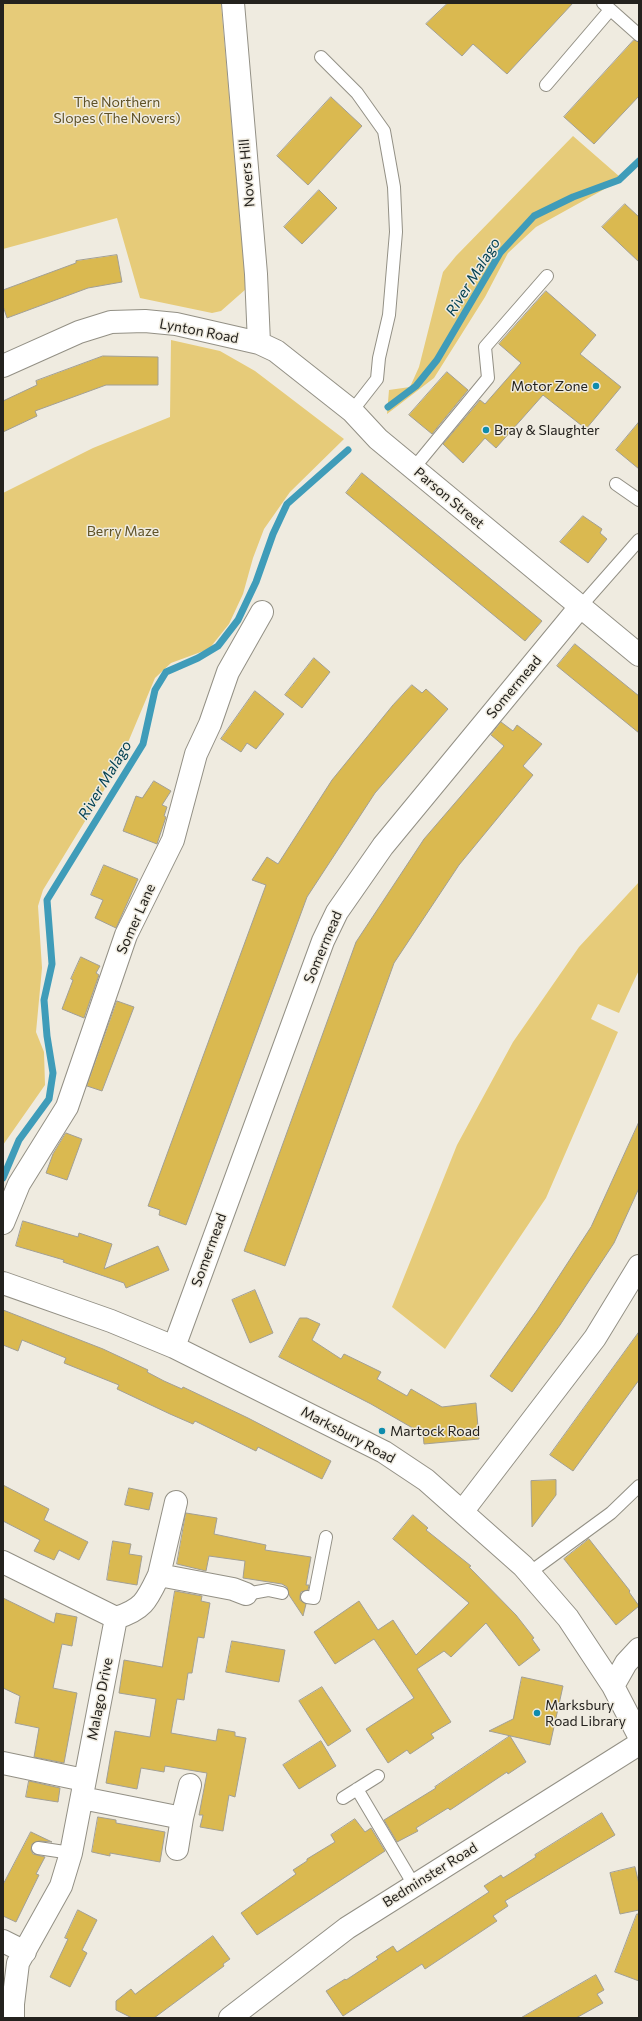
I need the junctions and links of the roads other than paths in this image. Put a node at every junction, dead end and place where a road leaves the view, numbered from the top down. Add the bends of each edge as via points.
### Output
1 (233, 3) edge
2 (607, 6) edge
3 (639, 35) edge
4 (321, 57) dead end
5 (546, 85) dead end
6 (547, 276) dead end
7 (259, 343) junction
8 (3, 366) edge
9 (352, 411) junction
10 (413, 469) junction
11 (616, 484) dead end
12 (639, 500) edge
13 (639, 540) edge
14 (580, 607) junction
15 (262, 612) dead end
16 (639, 655) edge
17 (3, 1223) edge
18 (639, 1266) edge
19 (3, 1283) edge
20 (174, 1347) junction
21 (639, 1486) edge
22 (176, 1502) dead end
23 (462, 1512) junction
24 (326, 1537) dead end
25 (3, 1562) edge
26 (529, 1573) junction
27 (159, 1575) junction
28 (282, 1593) dead end
29 (246, 1594) joint
30 (307, 1597) dead end
31 (116, 1618) junction
32 (639, 1649) edge
33 (613, 1686) junction
34 (637, 1747) edge
35 (3, 1763) edge
36 (378, 1776) dead end
37 (190, 1785) dead end
38 (83, 1789) junction
39 (357, 1789) junction
40 (343, 1798) dead end
41 (182, 1818) junction
42 (38, 1848) dead end
43 (177, 1849) dead end
44 (71, 1853) junction
45 (414, 1885) junction
46 (3, 1941) edge
47 (25, 1952) junction
48 (13, 2018) edge
49 (230, 2018) edge

1 - 7 street, Novers Hill via 256,274
2 - 3 lane
2 - 5 lane
4 - 9 lane via 357,92 384,131 394,187 396,232 389,315 377,379
6 - 10 lane via 485,347 488,378
7 - 8 street, Lynton Road via 176,324 145,321 111,322 79,332
7 - 9 street, Parson Street via 276,351
9 - 10 street, Parson Street via 378,439
10 - 14 street, Parson Street
11 - 12 lane
13 - 14 lane
14 - 16 street, Parson Street
14 - 20 street, Somermead via 383,846 337,912 323,941
15 - 17 street, Somer Lane via 228,672 210,724 196,754 173,840 126,935 67,1107 19,1184
18 - 23 street via 595,1338
19 - 20 street, Marksbury Road via 111,1321
20 - 23 street, Marksbury Road via 384,1452 426,1480
21 - 26 lane via 611,1513
22 - 27 street
23 - 26 street, Marksbury Road
24 - 30 lane via 314,1598
25 - 31 street
26 - 33 street, Marksbury Road via 568,1618
27 - 29 street via 233,1589
27 - 31 street via 146,1602 130,1613
28 - 29 lane via 268,1590
31 - 38 street, Malago Drive
32 - 33 street via 626,1662
33 - 34 street, Marksbury Road
34 - 45 street, Bedminster Road
35 - 38 street
36 - 39 lane
37 - 41 street
38 - 41 street
38 - 44 street, Malago Drive
39 - 40 lane
39 - 45 lane
41 - 43 street
42 - 44 lane
44 - 47 street, Malago Drive via 61,1886
45 - 49 street, Bedminster Road via 347,1928
46 - 47 street
47 - 48 street, Malago Drive via 18,1963 12,2004

